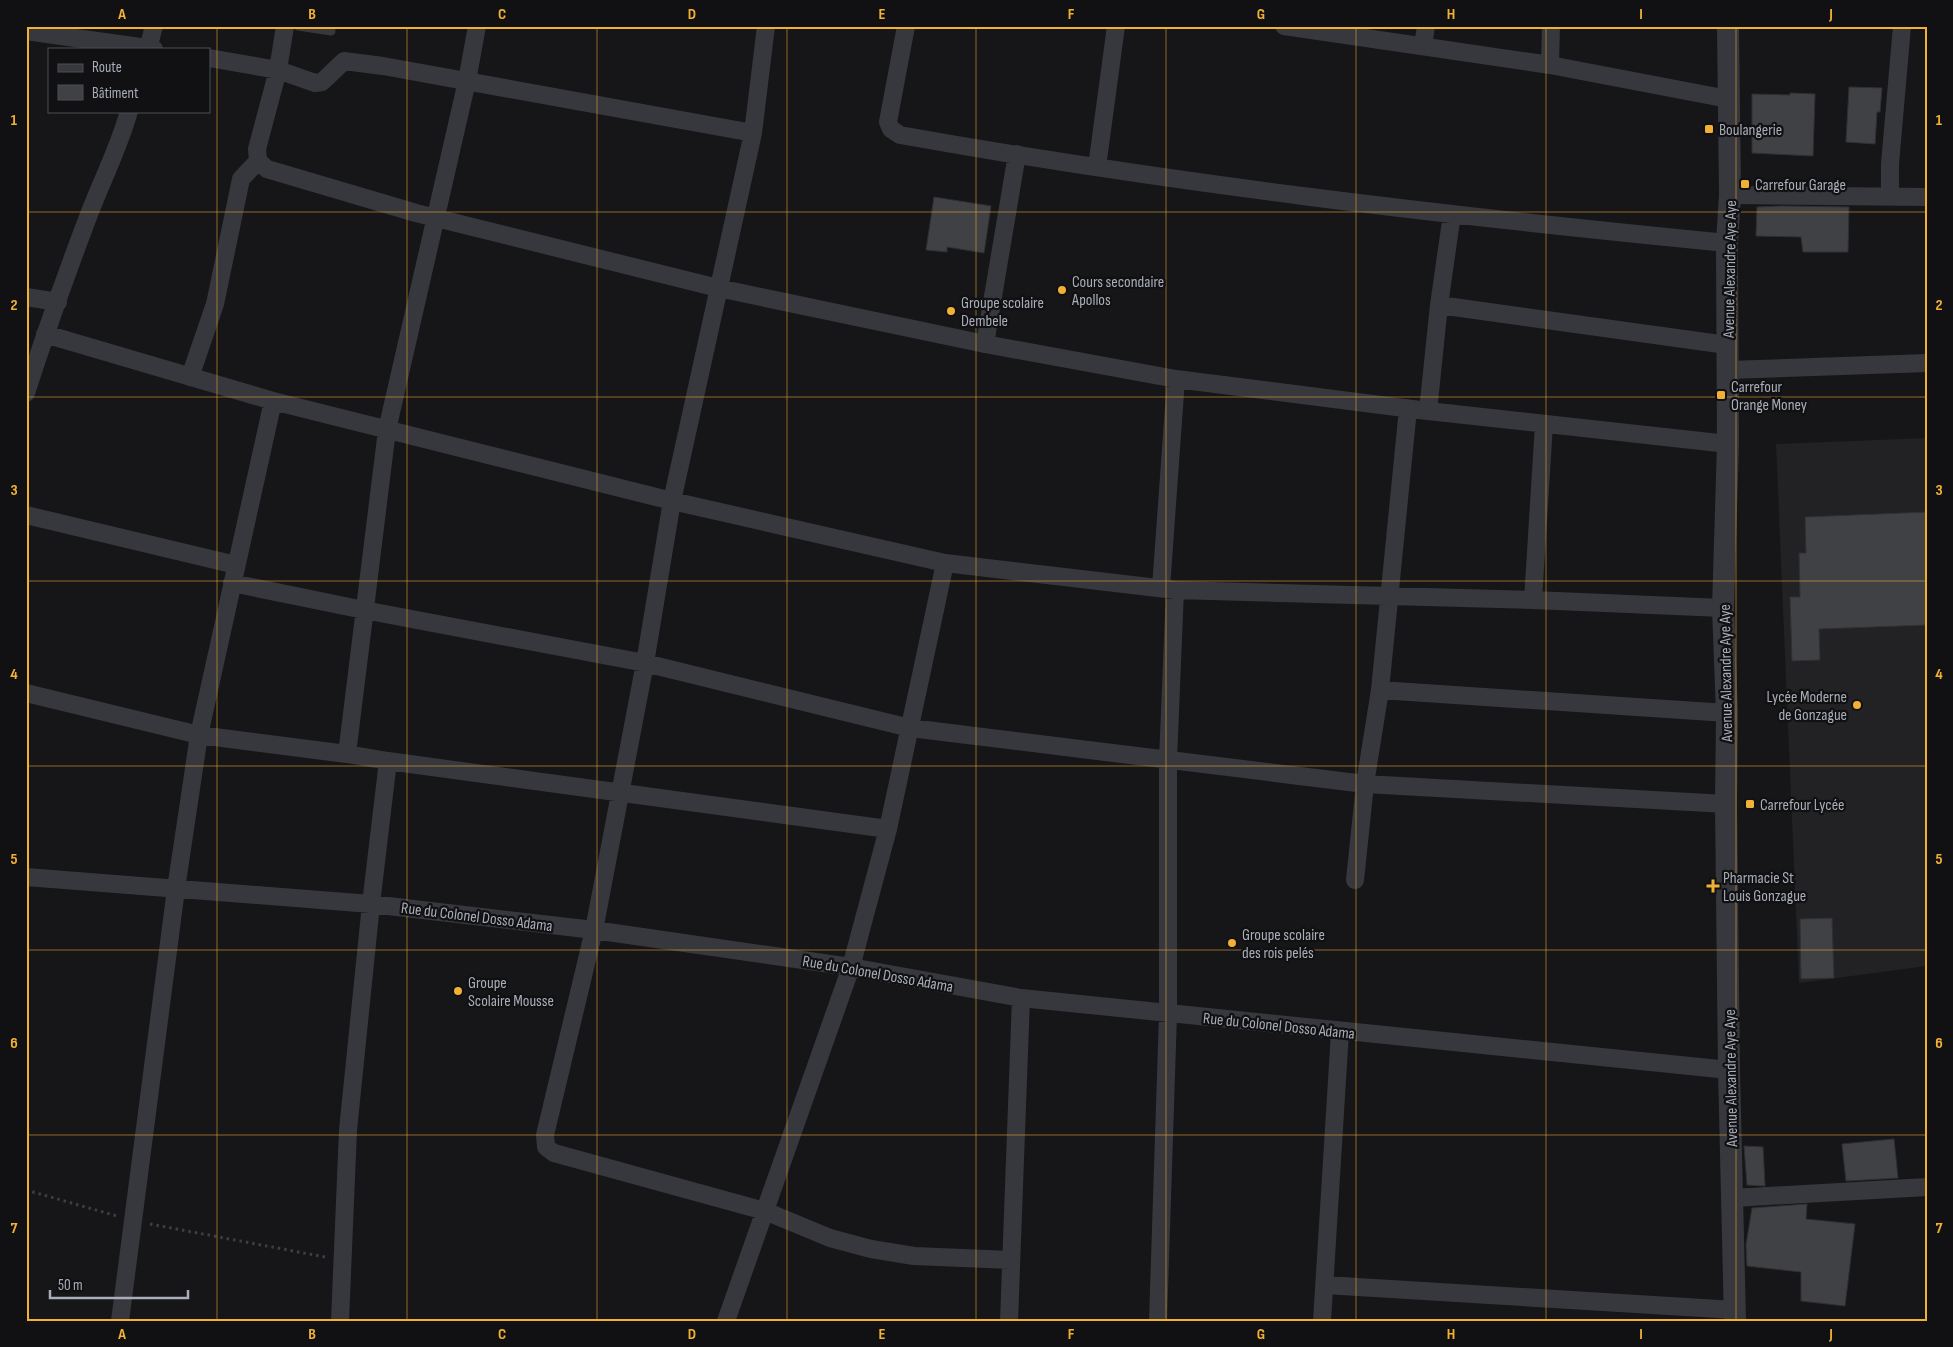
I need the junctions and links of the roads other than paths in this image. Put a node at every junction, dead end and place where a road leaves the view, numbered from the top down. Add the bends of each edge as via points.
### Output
1 (154, 26) edge
2 (286, 26) edge
3 (298, 26) edge
4 (477, 26) edge
5 (766, 26) edge
6 (906, 26) edge
7 (1116, 26) edge
8 (1284, 26) edge
9 (1426, 26) edge
10 (1551, 26) edge
11 (1728, 26) edge
12 (1902, 26) edge
13 (1314, 28) edge
14 (26, 31) edge
15 (331, 31) dead end
16 (1423, 46) junction
17 (150, 48) edge
18 (210, 58) edge
19 (1550, 65) junction
20 (278, 70) junction
21 (467, 81) junction
22 (1728, 99) junction
23 (130, 112) edge
24 (753, 134) junction
25 (1017, 154) junction
26 (258, 162) junction
27 (1097, 167) junction
28 (1730, 195) junction
29 (1890, 197) junction
30 (1927, 197) edge
31 (1452, 214) junction
32 (436, 218) junction
33 (1727, 244) junction
34 (718, 288) junction
35 (26, 297) edge
36 (58, 302) junction
37 (1439, 305) junction
38 (45, 334) junction
39 (986, 344) junction
40 (1727, 345) junction
41 (1927, 363) edge
42 (1728, 370) junction
43 (190, 377) junction
44 (1176, 379) junction
45 (26, 393) edge
46 (273, 401) junction
47 (1408, 409) junction
48 (1428, 411) junction
49 (1544, 424) junction
50 (387, 430) junction
51 (1728, 444) junction
52 (672, 501) junction
53 (26, 515) edge
54 (944, 563) junction
55 (236, 565) junction
56 (232, 583) junction
57 (1168, 589) junction
58 (1388, 596) junction
59 (1533, 600) junction
60 (1723, 608) junction
61 (364, 610) junction
62 (645, 664) junction
63 (1380, 690) junction
64 (26, 693) edge
65 (1727, 713) junction
66 (910, 728) junction
67 (199, 735) junction
68 (347, 754) junction
69 (1168, 760) junction
70 (388, 761) junction
71 (1365, 784) junction
72 (619, 793) junction
73 (1726, 804) junction
74 (888, 829) junction
75 (26, 877) edge
76 (1355, 880) dead end
77 (176, 889) junction
78 (371, 904) junction
79 (594, 930) junction
80 (851, 967) junction
81 (1021, 998) junction
82 (1168, 1014) junction
83 (1340, 1032) junction
84 (1729, 1070) junction
85 (1927, 1187) edge
86 (1733, 1198) junction
87 (765, 1210) junction
88 (1011, 1260) junction
89 (1325, 1285) junction
90 (1735, 1315) edge
91 (120, 1321) edge
92 (340, 1321) edge
93 (726, 1321) edge
94 (1009, 1321) edge
95 (1158, 1321) edge
96 (1322, 1321) edge

1 - 17 street
2 - 20 street
3 - 15 lane
4 - 21 street
5 - 24 street
6 - 25 street via 888,122 891,130 900,135
7 - 27 street
8 - 13 street
9 - 16 street
10 - 19 street
11 - 22 street, Avenue Alexandre Aye Aye
12 - 29 street
13 - 16 street
14 - 17 street
16 - 19 street
18 - 20 street
19 - 22 street
20 - 21 street via 314,83 322,82 344,61
20 - 26 street via 257,149
21 - 24 street
21 - 32 street
22 - 28 street, Avenue Alexandre Aye Aye
23 - 36 street
24 - 34 street
25 - 27 street
25 - 39 street
26 - 32 street via 268,169
26 - 43 street via 241,178 215,304
27 - 31 street via 1234,188
28 - 29 street
28 - 33 street, Avenue Alexandre Aye Aye
29 - 30 street
31 - 33 street
31 - 37 street
32 - 34 street
32 - 50 street
33 - 40 street, Avenue Alexandre Aye Aye
34 - 39 street
34 - 52 street
35 - 36 street
36 - 38 street
37 - 40 street
37 - 48 street
38 - 43 street
38 - 45 street
39 - 44 street
40 - 42 street, Avenue Alexandre Aye Aye
41 - 42 street
42 - 51 street, Avenue Alexandre Aye Aye
43 - 46 street
44 - 47 street
44 - 57 street
46 - 50 street
46 - 55 street
47 - 48 street
47 - 58 street
48 - 49 street
49 - 51 street
49 - 59 street
50 - 52 street
50 - 61 street
51 - 60 street, Avenue Alexandre Aye Aye
52 - 54 street
52 - 62 street
53 - 55 street
54 - 57 street
54 - 66 street
55 - 56 street
56 - 61 street
56 - 67 street
57 - 58 street
57 - 69 street
58 - 59 street
58 - 63 street
59 - 60 street
60 - 65 street, Avenue Alexandre Aye Aye
61 - 62 street
61 - 68 street
62 - 66 street
62 - 72 street
63 - 65 street
63 - 71 street
64 - 67 street
65 - 73 street, Avenue Alexandre Aye Aye
66 - 69 street
66 - 74 street
67 - 68 street
67 - 77 street
68 - 70 street
69 - 71 street
69 - 82 street
70 - 72 street
70 - 78 street
71 - 73 street
71 - 76 street
72 - 74 street
72 - 79 street
73 - 84 street, Avenue Alexandre Aye Aye
74 - 80 street
75 - 77 street, Rue du Colonel Dosso Adama
77 - 78 street, Rue du Colonel Dosso Adama
77 - 91 street
78 - 79 street, Rue du Colonel Dosso Adama
78 - 92 street via 348,1130
79 - 80 street, Rue du Colonel Dosso Adama
79 - 87 street via 545,1135 546,1146 554,1153
80 - 81 street, Rue du Colonel Dosso Adama
80 - 87 street
81 - 82 street, Rue du Colonel Dosso Adama
81 - 88 street
82 - 83 street, Rue du Colonel Dosso Adama
82 - 95 street
83 - 84 street, Rue du Colonel Dosso Adama
83 - 89 street
84 - 86 street, Avenue Alexandre Aye Aye
85 - 86 street
86 - 90 street, Avenue Alexandre Aye Aye
87 - 88 street via 830,1238 871,1249 914,1256
87 - 93 street
88 - 94 street
89 - 90 street
89 - 96 street

